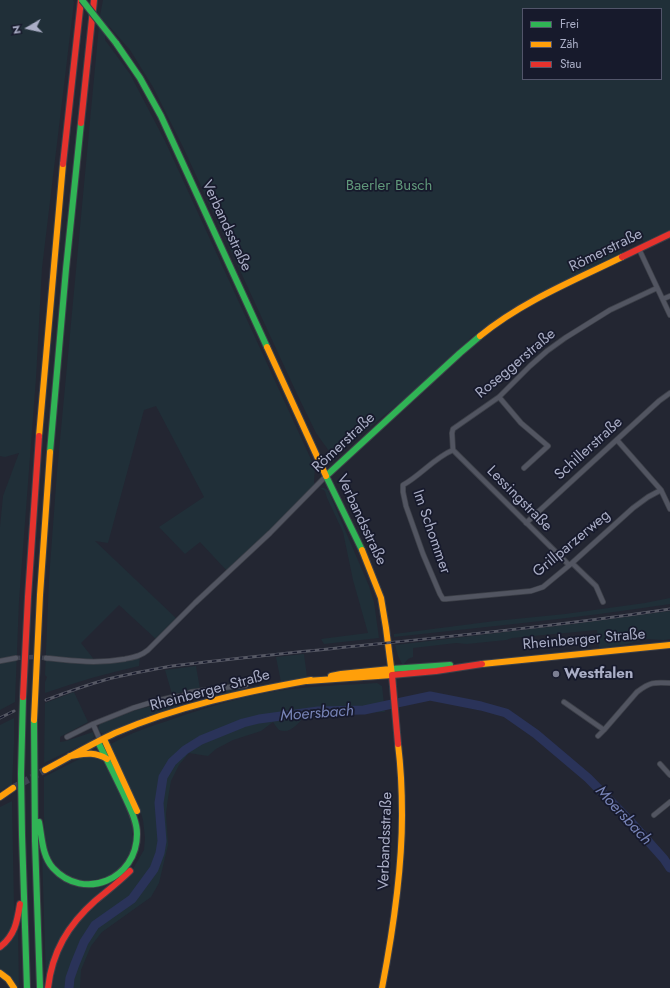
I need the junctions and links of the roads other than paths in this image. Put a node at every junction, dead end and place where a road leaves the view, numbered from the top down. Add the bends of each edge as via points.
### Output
1 (81, 0) edge
2 (94, 0) edge
3 (670, 234) edge
4 (639, 249) junction
5 (657, 288) junction
6 (670, 296) edge
7 (663, 299) junction
8 (670, 315) edge
9 (670, 393) edge
10 (499, 396) junction
11 (617, 440) junction
12 (453, 450) junction
13 (524, 468) dead end
14 (326, 476) junction
15 (661, 490) junction
16 (670, 508) edge
17 (526, 524) junction
18 (571, 564) junction
19 (443, 599) joint
20 (603, 602) dead end
21 (670, 645) edge
22 (16, 658) tunnel mouth
23 (46, 658) tunnel mouth
24 (0, 661) edge
25 (391, 672) junction
26 (670, 683) edge
27 (246, 685) dead end
28 (564, 702) dead end
29 (93, 724) junction
30 (604, 730) junction
31 (598, 736) dead end
32 (67, 737) dead end
33 (100, 740) junction
34 (70, 756) junction
35 (107, 759) junction
36 (660, 764) dead end
37 (45, 770) tunnel mouth
38 (670, 775) edge
39 (13, 788) tunnel mouth
40 (0, 796) edge
41 (34, 798) junction
42 (670, 802) edge
43 (654, 815) dead end
44 (23, 892) junction
45 (0, 948) edge
46 (0, 973) edge
47 (14, 988) edge
48 (27, 988) edge
49 (40, 988) edge
50 (48, 988) edge
51 (382, 988) edge

1 - 14 main road, Verbandsstraße, bridge via 135,69 161,116
1 - 44 main road via 44,370 24,648 21,775
2 - 41 main road via 77,154 45,528 35,696
3 - 4 main road, Römerstraße
4 - 5 street
4 - 14 main road, Römerstraße via 542,296 490,328
5 - 7 street
5 - 10 street, Roseggerstraße via 610,310 565,338 547,351
6 - 7 street
7 - 8 street
9 - 11 street, Schillerstraße
10 - 12 street, Roseggerstraße via 454,429
10 - 13 street via 521,422 548,446
11 - 15 street
11 - 17 street, Schillerstraße
12 - 17 street, Lessingstraße
12 - 19 street, Im Schommer via 445,453 403,485 406,506
14 - 23 street, Römerstraße via 270,533 142,654 111,662
14 - 25 main road, Verbandsstraße via 364,555 381,598
15 - 16 street
15 - 18 street, Grillparzerweg via 633,508
17 - 18 street, Lessingstraße
18 - 19 street, Grillparzerweg via 543,587 531,591
18 - 20 street, Lessingstraße via 596,586
21 - 25 main road, Rheinberger Straße
22 - 24 street
25 - 33 main road, Rheinberger Straße via 341,674 237,694 154,719
25 - 51 main road, Verbandsstraße via 402,791 402,824 396,905
26 - 30 street via 650,683 642,688
27 - 29 street, Rheinberger Straße via 191,692 134,708
28 - 30 street
29 - 32 street, Rheinberger Straße
29 - 33 street
30 - 31 street
33 - 34 main road, Rheinberger Straße
33 - 35 main road
33 - 50 main road via 134,804 139,818 142,843 131,870 83,912 66,933 55,957
34 - 35 main road via 93,753
34 - 37 main road, Rheinberger Straße
35 - 41 main road via 131,811 137,832 135,853 130,863 109,881 92,885 82,884 74,882 53,868 45,853
36 - 38 street
39 - 40 main road
41 - 49 main road
42 - 43 street
44 - 45 main road via 14,931 6,944
44 - 48 main road
46 - 47 main road

